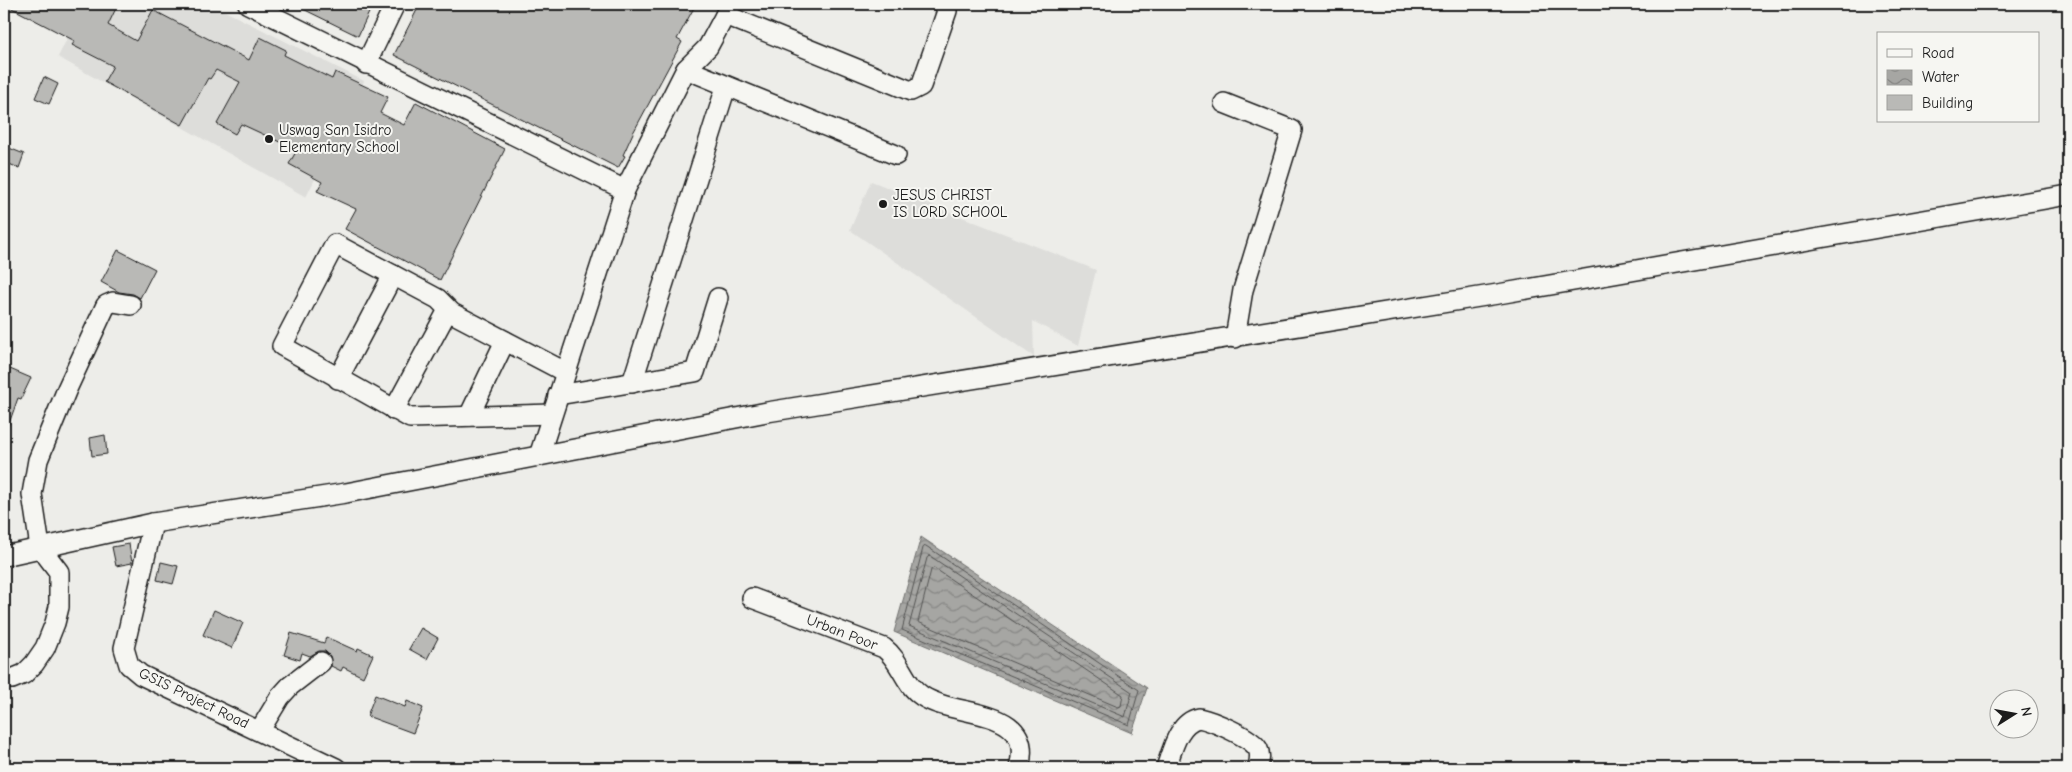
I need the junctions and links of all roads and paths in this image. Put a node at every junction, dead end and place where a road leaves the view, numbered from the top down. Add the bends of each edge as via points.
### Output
1 (248, 4) edge
2 (395, 4) edge
3 (944, 4) edge
4 (728, 9) edge
5 (366, 64) junction
6 (686, 69) junction
7 (726, 86) junction
8 (1224, 103) dead end
9 (896, 155) dead end
10 (625, 190) junction
11 (2068, 195) edge
12 (393, 275) junction
13 (718, 298) dead end
14 (131, 305) dead end
15 (448, 310) junction
16 (1235, 338) junction
17 (505, 341) junction
18 (565, 372) junction
19 (338, 379) junction
20 (632, 383) junction
21 (558, 395) junction
22 (394, 410) junction
23 (552, 414) junction
24 (469, 416) junction
25 (539, 456) junction
26 (153, 523) junction
27 (40, 547) junction
28 (4, 556) edge
29 (752, 598) dead end
30 (321, 662) dead end
31 (12, 679) dead end
32 (260, 730) junction
33 (336, 768) edge
34 (1019, 768) edge
35 (1166, 768) edge
36 (1258, 768) edge

1 - 5 street
2 - 5 street
3 - 4 street via 946,11 921,86 911,91
4 - 6 street via 708,47
5 - 10 street
6 - 7 street
6 - 10 street
7 - 9 street
7 - 20 street
8 - 16 street via 1292,130 1242,290
10 - 18 street
11 - 16 street
12 - 15 street via 438,299
12 - 19 street
12 - 19 street via 335,244 282,346
13 - 20 street via 695,372
14 - 27 street via 113,302 106,305 38,460 32,494
15 - 17 street
15 - 22 street
16 - 25 street via 767,412
17 - 18 street
17 - 24 street
18 - 21 street
19 - 22 street
20 - 21 street
21 - 23 street
22 - 24 street via 410,418
23 - 24 street
23 - 25 street
25 - 26 street via 346,493
26 - 27 street
26 - 32 street, GSIS Project Road via 124,648 130,665 141,675
27 - 28 street
27 - 31 street via 59,572 59,607 45,648 24,674
29 - 34 street, Urban Poor via 884,648 892,654 913,689 924,698 1012,727 1021,741
30 - 32 street via 280,697
32 - 33 street, GSIS Project Road
35 - 36 street via 1181,730 1199,718 1243,737 1255,746 1260,756

